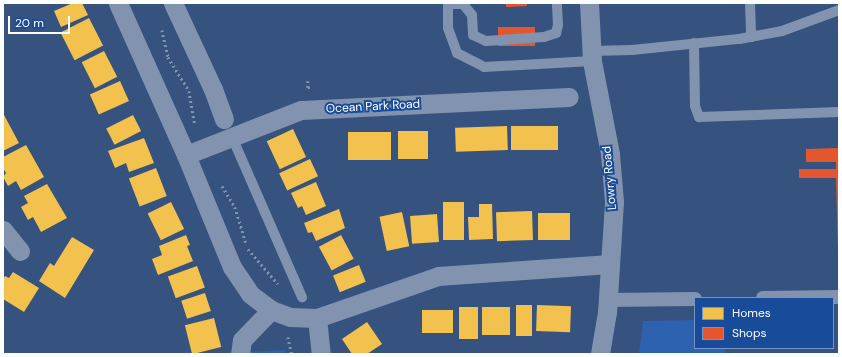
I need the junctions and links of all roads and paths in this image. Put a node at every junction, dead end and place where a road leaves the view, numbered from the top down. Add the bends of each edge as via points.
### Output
1 (118, 3) edge
2 (173, 3) edge
3 (463, 3) edge
4 (557, 3) edge
5 (589, 3) edge
6 (750, 3) edge
7 (448, 4) edge
8 (839, 10) edge
9 (160, 24) dead end
10 (751, 37) junction
11 (694, 44) junction
12 (592, 56) junction
13 (569, 97) dead end
14 (839, 112) edge
15 (224, 119) dead end
16 (232, 137) junction
17 (193, 152) junction
18 (219, 182) dead end
19 (3, 230) edge
20 (20, 251) dead end
21 (610, 264) junction
22 (302, 297) dead end
23 (694, 299) edge
24 (607, 300) junction
25 (271, 310) junction
26 (290, 316) junction
27 (317, 318) junction
28 (240, 354) edge
29 (292, 354) edge
30 (321, 354) edge
31 (600, 354) edge

1 - 17 street
2 - 15 street via 213,89
3 - 4 lane via 472,15 473,35 486,41 544,37 556,33
3 - 7 lane
5 - 12 street, Lowry Road
6 - 10 lane
7 - 12 lane via 448,28 457,53 484,67
8 - 10 lane via 782,30
9 - 17 path via 168,57 189,91
10 - 11 lane
11 - 12 lane
11 - 14 lane via 695,106 698,117
12 - 21 street, Lowry Road via 610,154 614,202
13 - 16 street, Ocean Park Road via 301,110
16 - 17 street, Ocean Park Road
16 - 22 lane
17 - 25 street via 232,267 250,294
18 - 26 path via 235,207 248,249 279,284
19 - 20 street
21 - 24 street, Lowry Road
21 - 27 street via 438,276
23 - 24 street
24 - 31 street, Lowry Road
25 - 26 street
25 - 28 street via 242,340
26 - 27 street
26 - 29 path via 287,329
27 - 30 street

